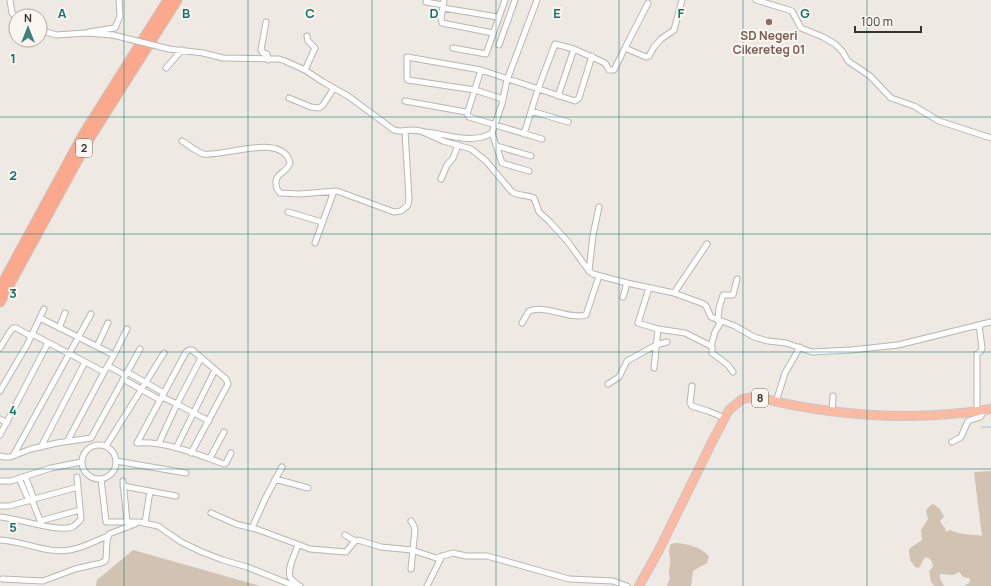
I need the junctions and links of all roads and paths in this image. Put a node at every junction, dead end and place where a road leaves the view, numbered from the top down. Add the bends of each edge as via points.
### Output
1 (119, 0) edge
2 (168, 0) edge
3 (177, 0) edge
4 (505, 0) edge
5 (515, 0) edge
6 (537, 0) edge
7 (682, 0) edge
8 (756, 0) edge
9 (426, 2) dead end
10 (648, 3) dead end
11 (443, 4) edge
12 (498, 17) junction
13 (266, 22) dead end
14 (48, 32) edge
15 (86, 33) junction
16 (493, 33) junction
17 (306, 36) dead end
18 (499, 45) dead end
19 (453, 48) dead end
20 (625, 48) junction
21 (574, 49) junction
22 (182, 50) junction
23 (592, 56) junction
24 (268, 60) junction
25 (166, 68) dead end
26 (305, 70) junction
27 (481, 70) junction
28 (508, 80) junction
29 (334, 88) junction
30 (538, 89) junction
31 (474, 90) junction
32 (558, 96) junction
33 (289, 98) dead end
34 (503, 99) junction
35 (405, 101) dead end
36 (531, 111) junction
37 (467, 114) junction
38 (568, 122) dead end
39 (496, 125) junction
40 (405, 131) junction
41 (421, 131) junction
42 (492, 133) junction
43 (524, 134) junction
44 (991, 138) edge
45 (542, 139) dead end
46 (182, 141) dead end
47 (458, 145) junction
48 (496, 146) junction
49 (531, 156) dead end
50 (528, 171) dead end
51 (441, 178) dead end
52 (334, 191) junction
53 (598, 207) dead end
54 (288, 212) dead end
55 (322, 222) junction
56 (315, 243) dead end
57 (707, 244) dead end
58 (589, 271) junction
59 (600, 276) junction
60 (737, 279) dead end
61 (628, 283) junction
62 (0, 288) edge
63 (649, 288) junction
64 (674, 293) junction
65 (623, 297) dead end
66 (0, 302) edge
67 (44, 309) dead end
68 (66, 314) dead end
69 (92, 314) dead end
70 (40, 318) junction
71 (720, 321) junction
72 (991, 322) edge
73 (108, 323) dead end
74 (522, 323) dead end
75 (978, 325) junction
76 (59, 328) junction
77 (127, 328) dead end
78 (658, 328) junction
79 (32, 334) junction
80 (78, 337) junction
81 (667, 342) dead end
82 (48, 343) junction
83 (656, 345) junction
84 (97, 346) junction
85 (711, 346) junction
86 (800, 347) junction
87 (0, 348) edge
88 (140, 349) dead end
89 (164, 353) dead end
90 (69, 354) junction
91 (114, 355) junction
92 (201, 358) junction
93 (85, 362) junction
94 (108, 366) junction
95 (654, 368) dead end
96 (215, 370) junction
97 (104, 372) junction
98 (734, 372) dead end
99 (125, 375) junction
100 (146, 383) junction
101 (2, 384) edge
102 (608, 384) dead end
103 (692, 386) dead end
104 (142, 390) junction
105 (0, 391) edge
106 (833, 396) dead end
107 (162, 397) junction
108 (776, 402) junction
109 (177, 404) junction
110 (984, 410) edge
111 (193, 412) junction
112 (832, 412) junction
113 (725, 418) junction
114 (0, 419) edge
115 (209, 421) junction
116 (7, 423) junction
117 (224, 432) dead end
118 (0, 436) edge
119 (68, 440) junction
120 (952, 442) dead end
121 (158, 443) junction
122 (106, 446) junction
123 (41, 447) junction
124 (176, 448) junction
125 (192, 453) junction
126 (231, 453) dead end
127 (0, 456) edge
128 (13, 456) junction
129 (210, 458) junction
130 (116, 461) junction
131 (81, 462) junction
132 (282, 467) dead end
133 (186, 473) dead end
134 (22, 477) junction
135 (77, 477) dead end
136 (101, 479) junction
137 (275, 479) junction
138 (0, 481) edge
139 (78, 487) junction
140 (308, 488) dead end
141 (150, 491) junction
142 (176, 496) dead end
143 (32, 500) junction
144 (0, 506) edge
145 (80, 510) junction
146 (211, 513) dead end
147 (0, 517) edge
148 (411, 521) dead end
149 (127, 522) junction
150 (139, 522) junction
151 (41, 523) junction
152 (145, 523) junction
153 (252, 528) junction
154 (345, 535) dead end
155 (108, 536) junction
156 (0, 540) edge
157 (355, 541) junction
158 (298, 545) junction
159 (414, 550) junction
160 (442, 556) junction
161 (411, 569) dead end
162 (2, 579) dead end
163 (287, 584) edge
164 (295, 586) edge
165 (300, 586) edge
166 (427, 586) edge
167 (627, 586) edge
168 (639, 586) edge

1 - 15 street via 120,16 115,28
2 - 62 highway, 2 via 83,135
3 - 66 highway, 2 via 89,139
4 - 12 street
5 - 18 street
6 - 28 street
7 - 20 street via 674,30 661,39 649,56
8 - 44 street via 792,11 801,28 835,44 848,61 870,76 891,98 914,106 939,121
9 - 11 street
10 - 20 street
11 - 12 street
11 - 16 street via 441,19 444,24
12 - 16 street
13 - 24 street via 261,50 267,54
14 - 15 street via 56,35
15 - 22 street, bridge via 112,35
16 - 19 street via 486,54
17 - 26 street via 315,48
20 - 23 street via 614,70 609,70 605,62
21 - 23 street
21 - 30 street via 555,44
21 - 32 street
22 - 24 street via 223,58
22 - 25 street
23 - 32 street via 578,100
24 - 26 street via 282,60
26 - 29 street
27 - 28 street
27 - 31 street
27 - 31 street via 407,57 408,80
28 - 30 street
28 - 34 street
29 - 33 street via 319,108
29 - 40 street via 356,101 390,128
30 - 32 street
30 - 36 street
31 - 34 street
31 - 37 street
34 - 39 street
35 - 37 street
36 - 38 street
36 - 43 street
37 - 39 street via 469,117
39 - 42 street
39 - 43 street
40 - 41 street
40 - 52 street via 409,199 408,205 401,211 382,209
41 - 42 street via 464,139 483,137
41 - 47 street
42 - 48 street
43 - 45 street
46 - 52 street via 202,154 262,147 277,149 286,154 290,163 276,179 278,192 299,194
47 - 51 street
47 - 58 street via 471,149 483,158 512,192 534,198 539,212 568,242
48 - 49 street
48 - 50 street via 502,163
52 - 55 street
53 - 58 street
54 - 55 street
55 - 56 street
57 - 64 street
58 - 59 street
59 - 61 street
59 - 74 street via 586,316 535,309 529,311
60 - 71 street via 733,295 723,295
61 - 63 street
61 - 65 street
63 - 64 street
63 - 78 street via 638,323
64 - 71 street via 706,306 711,317
67 - 70 street
68 - 76 street
69 - 80 street
70 - 76 street
70 - 79 street
71 - 85 street
71 - 86 street via 761,340
72 - 75 street
73 - 84 street
75 - 86 street via 879,348 812,352
75 - 110 street via 982,351 977,354
76 - 80 street
77 - 91 street
78 - 83 street
78 - 85 street via 685,333
79 - 82 street
79 - 87 street via 13,328
79 - 101 street
80 - 84 street
80 - 90 street
81 - 83 street
82 - 90 street
82 - 116 street
83 - 95 street
83 - 102 street via 627,361 619,377
84 - 91 street
85 - 98 street via 712,353
86 - 108 street via 785,373
88 - 99 street
89 - 100 street
90 - 93 street
90 - 128 street
91 - 94 street
92 - 96 street
92 - 107 street via 192,350 187,350
92 - 109 street
93 - 97 street
93 - 123 street
94 - 97 street
94 - 99 street
96 - 111 street
96 - 115 street via 228,384
97 - 119 street
99 - 100 street
99 - 104 street
99 - 119 street via 92,436 89,439
100 - 104 street
100 - 107 street
101 - 105 street
103 - 113 street via 692,406
104 - 107 street
104 - 122 street
106 - 112 street
107 - 109 street
107 - 121 street via 137,443
108 - 112 highway, 8
108 - 113 highway, 8 via 756,397 747,398 733,406
109 - 111 street
109 - 121 street
110 - 112 highway, 8 via 945,415 905,416
110 - 120 street via 980,417 968,421 961,438
111 - 115 street
111 - 124 street
113 - 168 highway, 8
114 - 116 street
115 - 125 street
116 - 118 street
117 - 129 street
119 - 123 street
121 - 124 street
122 - 130 street via 115,455
122 - 131 street via 99,444 87,449
123 - 128 street
124 - 125 street
125 - 129 street
126 - 129 street via 225,464
127 - 128 street
130 - 133 street
130 - 136 street via 112,473
131 - 134 street
131 - 136 street via 90,477
132 - 137 street
134 - 138 street
134 - 143 street
135 - 139 street
136 - 149 street via 106,522
137 - 140 street
137 - 153 street
139 - 143 street
139 - 145 street
141 - 142 street
141 - 149 street via 123,483
141 - 152 street
143 - 144 street
143 - 151 street
145 - 151 street
145 - 151 street via 81,519 74,526 57,528
146 - 153 street
147 - 151 street
148 - 159 street via 415,528
149 - 150 street
150 - 152 street
150 - 155 street via 111,532
152 - 163 street via 158,526 181,542 202,552
153 - 158 street
154 - 157 street
155 - 156 street via 77,549 64,551
155 - 162 street via 106,559 101,563 71,570 44,581
157 - 158 street via 345,552 313,550
157 - 159 street via 381,547
158 - 165 street via 290,576
159 - 160 street via 433,557
159 - 161 street
160 - 166 street
160 - 167 street via 453,553 489,556 569,579 610,581
163 - 164 street

